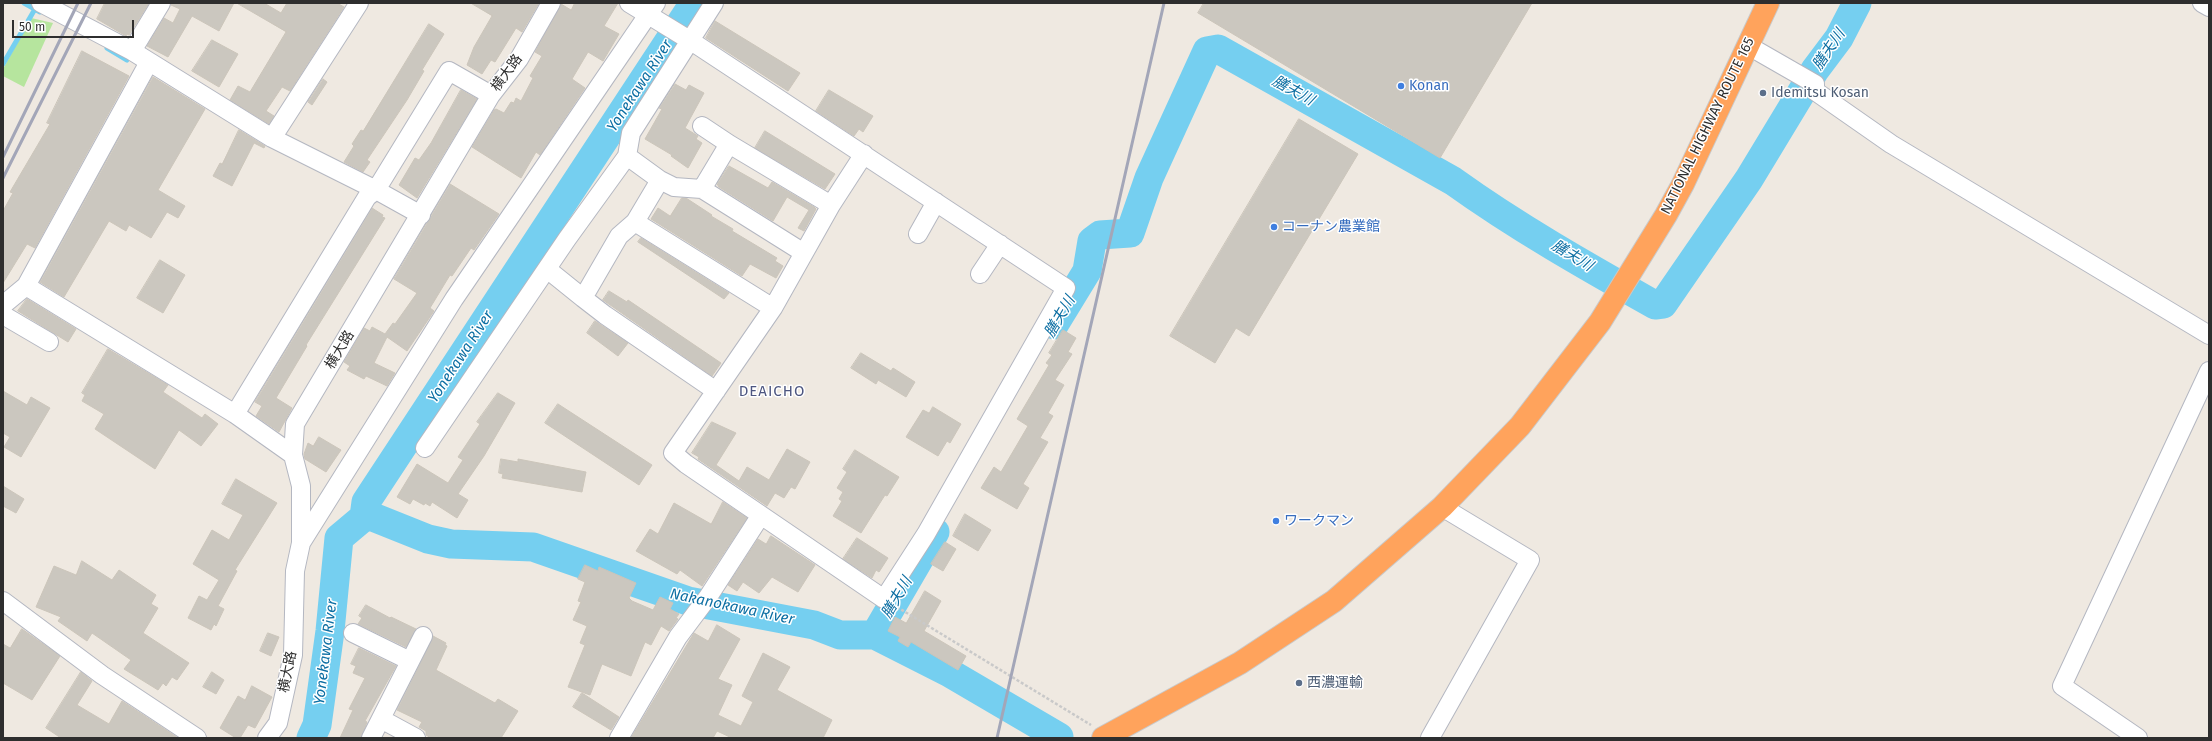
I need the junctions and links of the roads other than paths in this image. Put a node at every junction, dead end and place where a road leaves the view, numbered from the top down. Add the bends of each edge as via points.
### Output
1 (41, 3) edge
2 (161, 3) edge
3 (359, 3) edge
4 (551, 3) edge
5 (629, 3) edge
6 (714, 3) edge
7 (1768, 3) edge
8 (2202, 3) edge
9 (2209, 7) edge
10 (652, 11) edge
11 (688, 39) junction
12 (1747, 45) junction
13 (132, 51) junction
14 (149, 62) junction
15 (491, 95) junction
16 (702, 126) dead end
17 (272, 138) junction
18 (729, 144) junction
19 (864, 154) junction
20 (627, 156) junction
21 (660, 180) junction
22 (702, 189) junction
23 (376, 190) junction
24 (936, 202) junction
25 (831, 205) junction
26 (421, 215) junction
27 (634, 222) junction
28 (918, 234) dead end
29 (1000, 244) junction
30 (804, 253) junction
31 (547, 269) junction
32 (980, 274) dead end
33 (26, 286) junction
34 (583, 298) junction
35 (3, 305) edge
36 (773, 308) junction
37 (3, 315) edge
38 (2209, 335) edge
39 (49, 342) dead end
40 (2209, 371) edge
41 (716, 391) junction
42 (235, 414) junction
43 (425, 448) dead end
44 (293, 455) junction
45 (1442, 507) junction
46 (761, 515) junction
47 (302, 543) junction
48 (3, 601) edge
49 (353, 634) dead end
50 (423, 636) dead end
51 (410, 661) junction
52 (381, 719) junction
53 (1106, 737) edge
54 (197, 738) edge
55 (267, 738) edge
56 (371, 738) edge
57 (416, 738) edge
58 (619, 738) edge
59 (1430, 738) edge
60 (2138, 738) edge

1 - 13 street
2 - 13 street
3 - 17 street
4 - 15 street, 横大路 via 519,59
5 - 10 street
6 - 11 street
7 - 12 highway, NATIONAL HIGHWAY ROUTE 165
8 - 9 street
10 - 11 street
10 - 47 street via 454,299
11 - 19 street
11 - 20 street via 631,133
12 - 38 street via 1808,80 1815,91 1891,144
12 - 45 highway, NATIONAL HIGHWAY ROUTE 165 via 1683,184 1600,322 1520,426
13 - 14 street
14 - 17 street
14 - 33 street
15 - 23 street via 449,71
15 - 26 street, 横大路
16 - 18 street
17 - 23 street
18 - 22 street
18 - 25 street
19 - 24 street
19 - 25 street
20 - 21 street
20 - 31 street
21 - 22 street via 674,187
21 - 27 street
22 - 30 street
23 - 26 street
23 - 42 street via 367,197
24 - 28 street
24 - 29 street
25 - 30 street
26 - 44 street, 横大路 via 295,424
27 - 34 street via 619,236
27 - 36 street
29 - 32 street
29 - 46 street via 1066,288 926,534 884,599
30 - 36 street
31 - 34 street
31 - 43 street
33 - 35 street
33 - 42 street
34 - 41 street
36 - 41 street
37 - 39 street
40 - 60 street via 2062,686
41 - 46 street via 673,454
42 - 44 street
44 - 47 street, 横大路 via 300,486
45 - 53 highway, NATIONAL HIGHWAY ROUTE 165 via 1334,601 1240,663
45 - 59 street via 1530,560
46 - 58 street via 708,597 678,637
47 - 55 street, 横大路 via 295,571 293,655 278,723
48 - 54 street via 102,675
49 - 51 street
50 - 51 street
51 - 52 street
52 - 56 street
52 - 57 street

